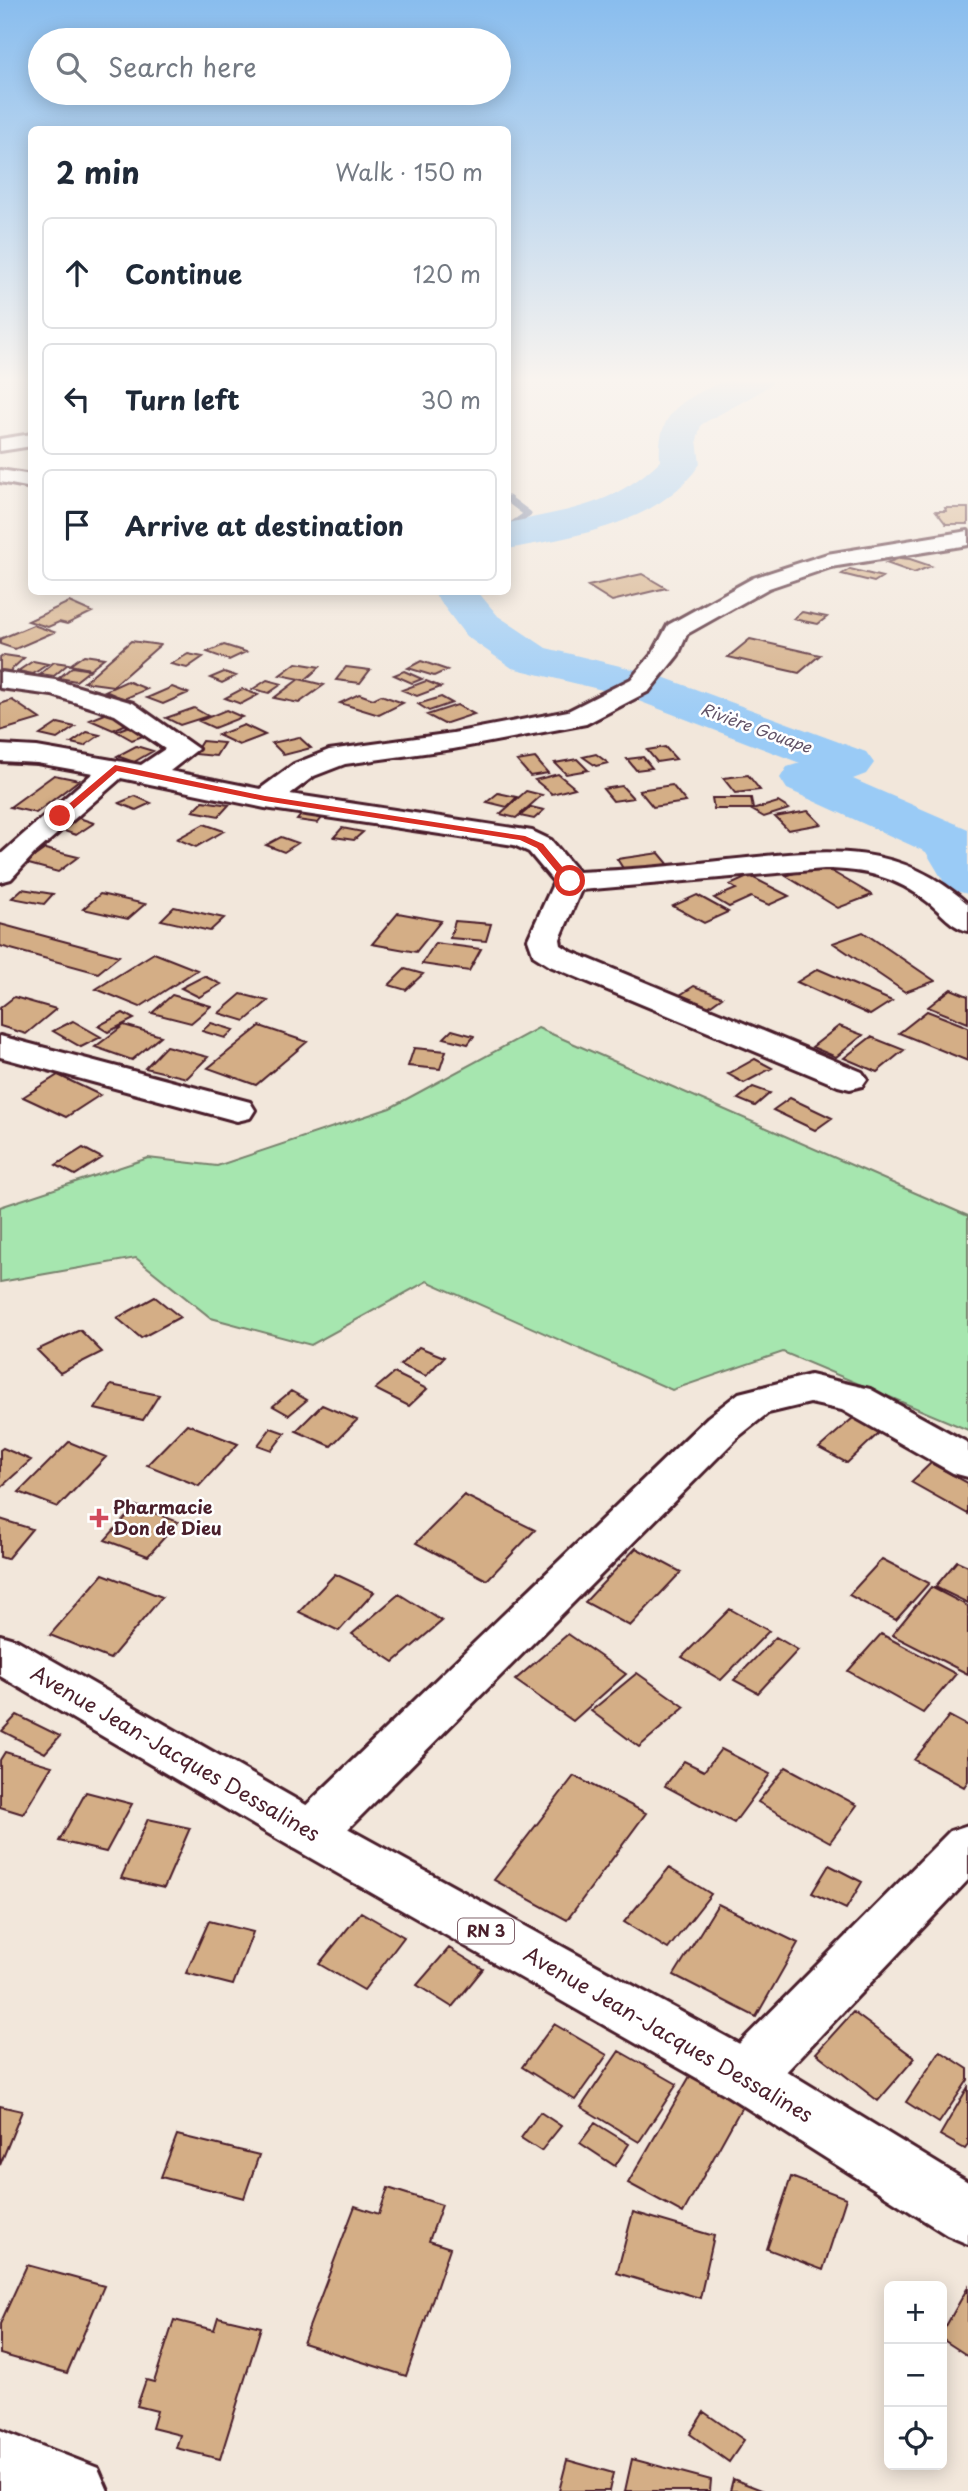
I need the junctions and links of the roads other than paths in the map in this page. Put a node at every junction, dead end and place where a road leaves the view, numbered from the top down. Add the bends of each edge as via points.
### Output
1 (968, 538) edge
2 (0, 680) edge
3 (0, 753) edge
4 (115, 768) junction
5 (146, 774) junction
6 (265, 799) junction
7 (0, 873) edge
8 (570, 881) junction
9 (968, 922) edge
10 (0, 1046) edge
11 (850, 1079) dead end
12 (237, 1110) dead end
13 (968, 1462) edge
14 (0, 1653) edge
15 (311, 1833) junction
16 (968, 1846) edge
17 (745, 2076) junction
18 (968, 2215) edge
19 (0, 2463) edge
20 (75, 2491) edge

1 - 6 street via 827,561 761,583 677,630 640,685 576,718 339,756 304,770
2 - 5 street via 55,688 124,709 184,748
3 - 4 street
4 - 5 street
4 - 7 street
5 - 6 street
6 - 8 street via 522,837 540,846
8 - 9 street via 835,860 874,864 928,886
8 - 11 street via 544,939 545,949
10 - 12 street
13 - 15 street via 855,1399 810,1389 754,1403 723,1427
14 - 15 street, Avenue Jean-Jacques Dessalines / RN 3
15 - 17 street, Avenue Jean-Jacques Dessalines / RN 3
16 - 17 street
17 - 18 street, Avenue Jean-Jacques Dessalines / RN 3
19 - 20 street

